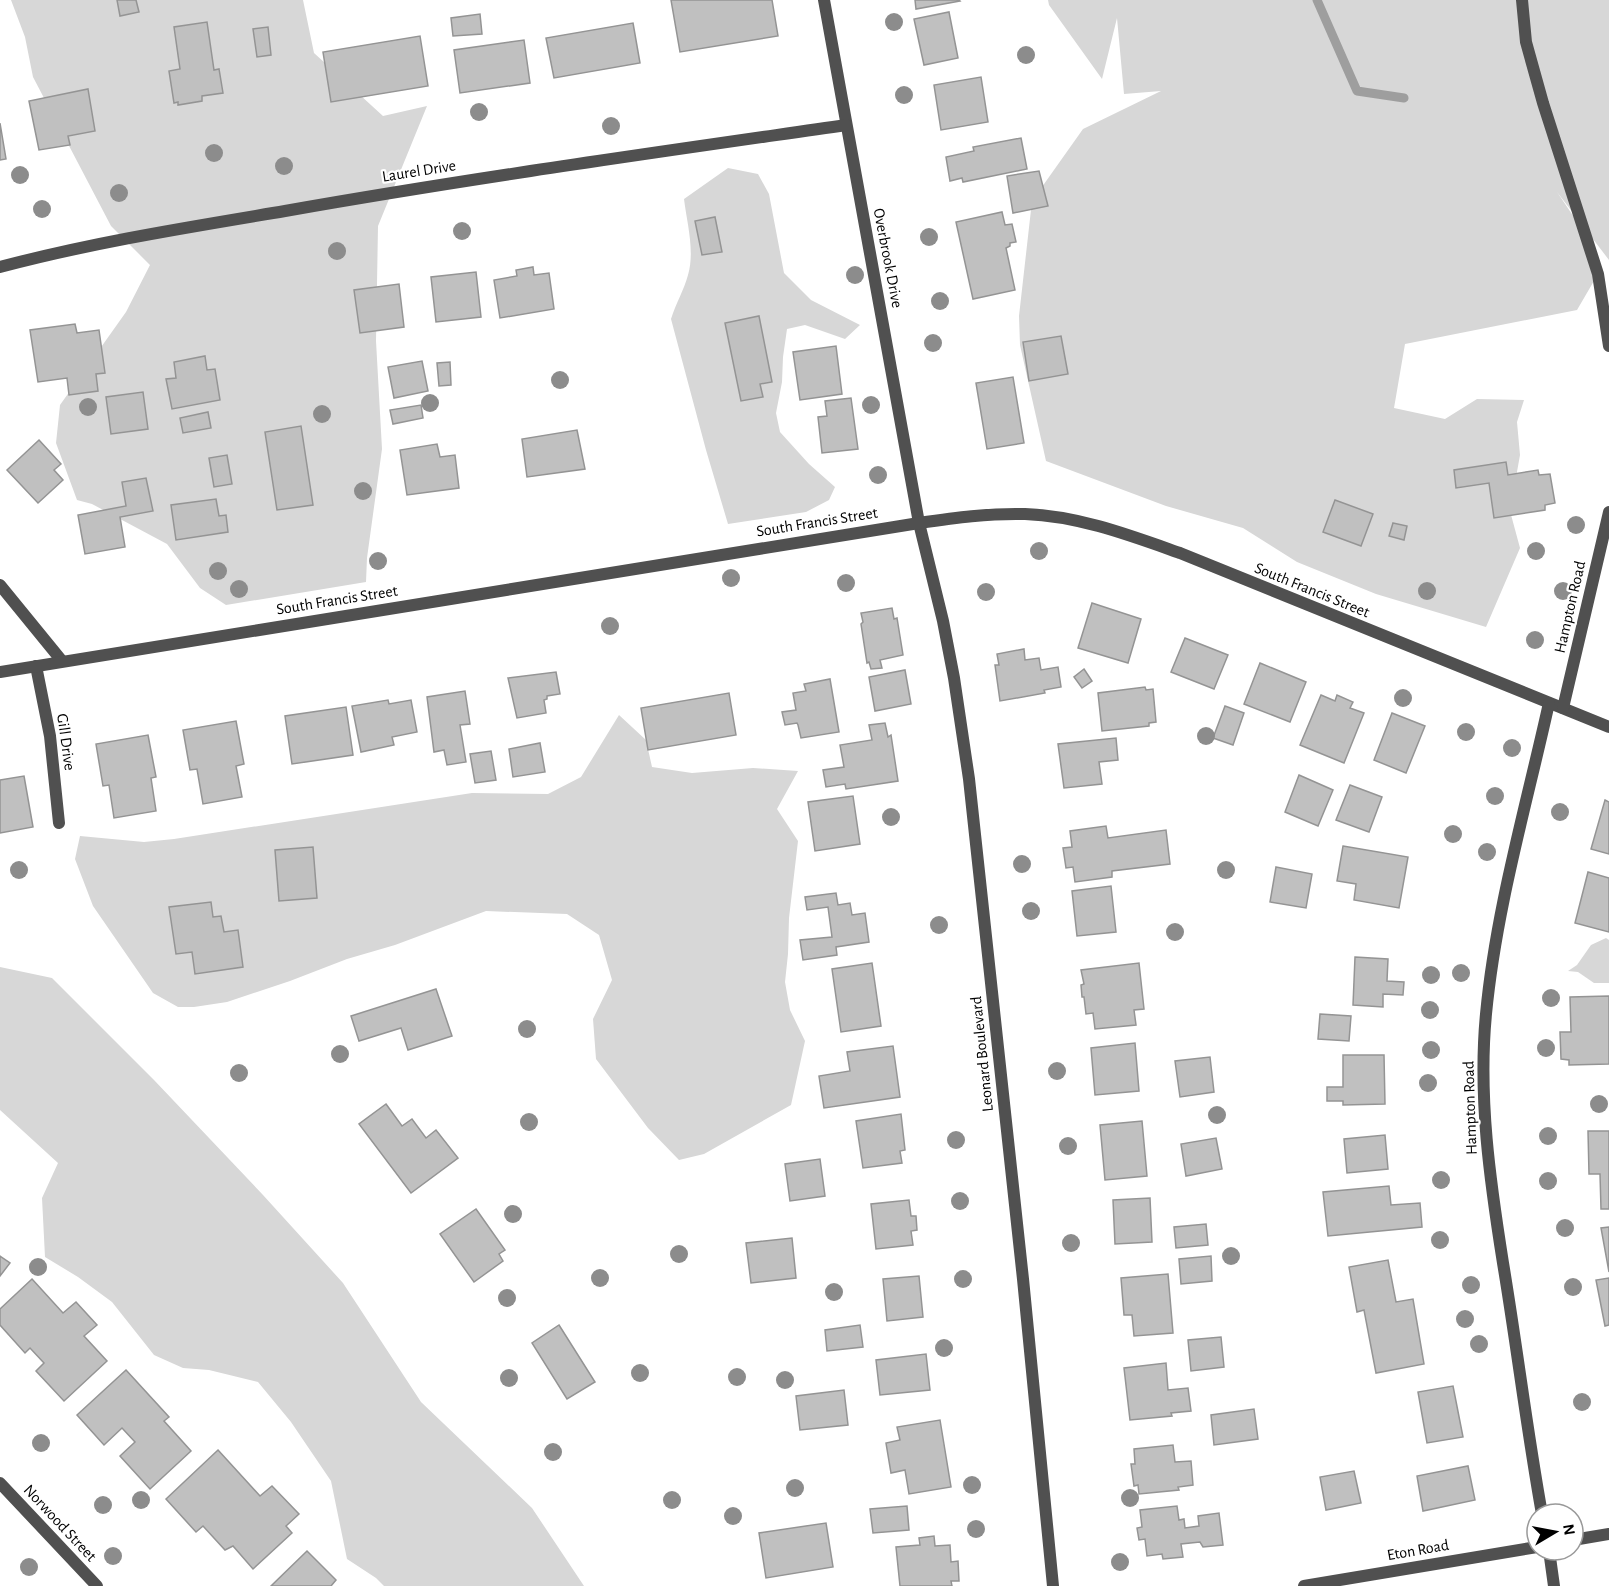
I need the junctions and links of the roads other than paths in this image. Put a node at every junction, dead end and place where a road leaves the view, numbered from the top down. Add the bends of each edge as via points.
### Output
1 (824, 0) edge
2 (1522, 0) edge
3 (846, 126) junction
4 (0, 267) edge
5 (1609, 346) edge
6 (1609, 512) edge
7 (920, 522) junction
8 (0, 585) edge
9 (62, 661) junction
10 (36, 666) junction
11 (0, 672) edge
12 (1549, 704) junction
13 (1563, 708) junction
14 (1609, 727) edge
15 (59, 823) dead end
16 (0, 1483) edge
17 (1540, 1502) edge
18 (1609, 1534) edge
19 (1585, 1538) edge
20 (1525, 1549) edge
21 (1551, 1562) edge
22 (97, 1586) edge
23 (1053, 1586) edge
24 (1304, 1586) edge
25 (1554, 1586) edge

1 - 3 street, Overbrook Drive
2 - 5 street via 1526,42 1598,274
3 - 4 street, Laurel Drive via 374,195 50,253
3 - 7 street, Overbrook Drive
6 - 13 street, Hampton Road
7 - 9 street, South Francis Street
7 - 12 street, South Francis Street via 1025,514 1111,528
7 - 23 street, Leonard Boulevard via 954,678 969,779
8 - 9 street
9 - 10 street, South Francis Street
10 - 11 street, South Francis Street
10 - 15 street, Gill Drive via 50,736
12 - 13 street, South Francis Street
12 - 17 street, Hampton Road via 1493,951 1485,1017 1484,1092 1489,1165
13 - 14 street, South Francis Street
16 - 22 street, Norwood Street
18 - 19 street
20 - 24 street, Eton Road
21 - 25 street

